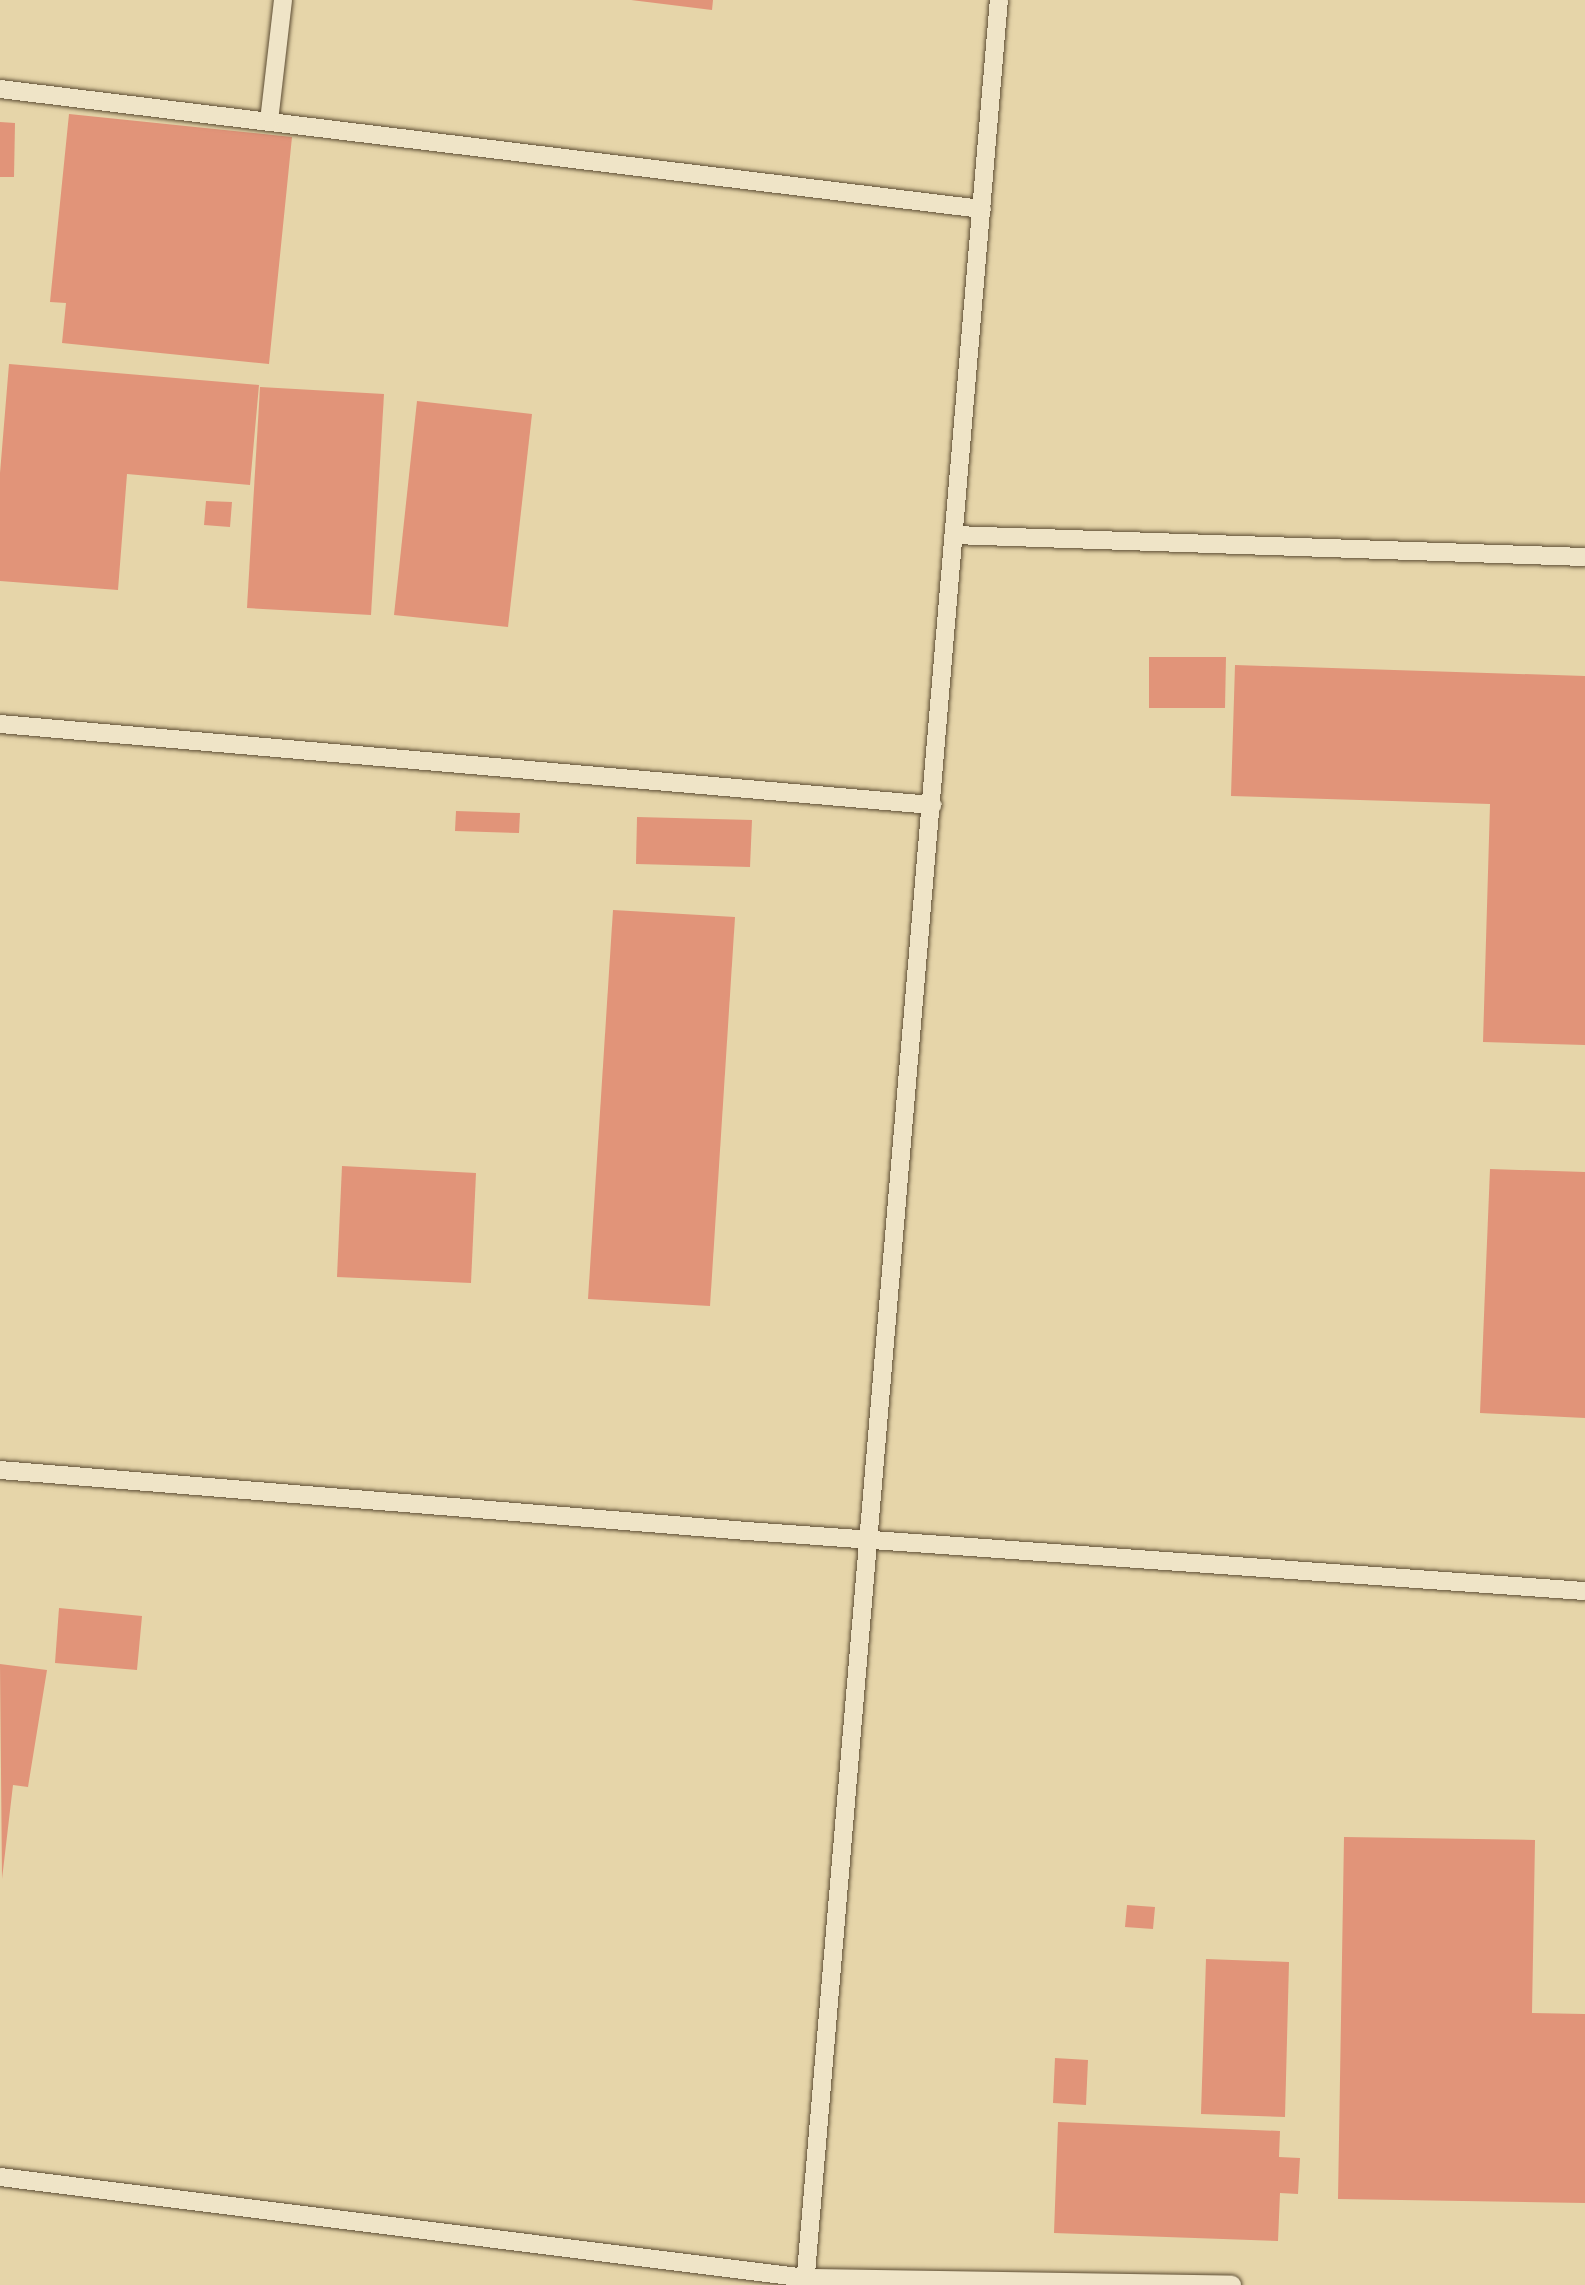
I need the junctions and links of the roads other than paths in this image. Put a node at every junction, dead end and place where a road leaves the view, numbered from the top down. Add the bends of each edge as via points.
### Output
1 (283, 0) edge
2 (999, 0) edge
3 (0, 89) edge
4 (269, 121) junction
5 (982, 209) junction
6 (954, 535) junction
7 (1585, 557) edge
8 (0, 724) edge
9 (932, 805) junction
10 (0, 1470) edge
11 (870, 1540) junction
12 (1585, 1591) edge
13 (0, 2177) edge
14 (806, 2282) edge
15 (1232, 2285) edge

1 - 4 lane
2 - 5 lane
3 - 4 lane
4 - 5 lane
5 - 6 lane
6 - 7 lane
6 - 9 lane
8 - 9 lane
9 - 11 lane
10 - 11 lane
11 - 12 lane
11 - 14 lane
13 - 14 lane
14 - 15 lane

